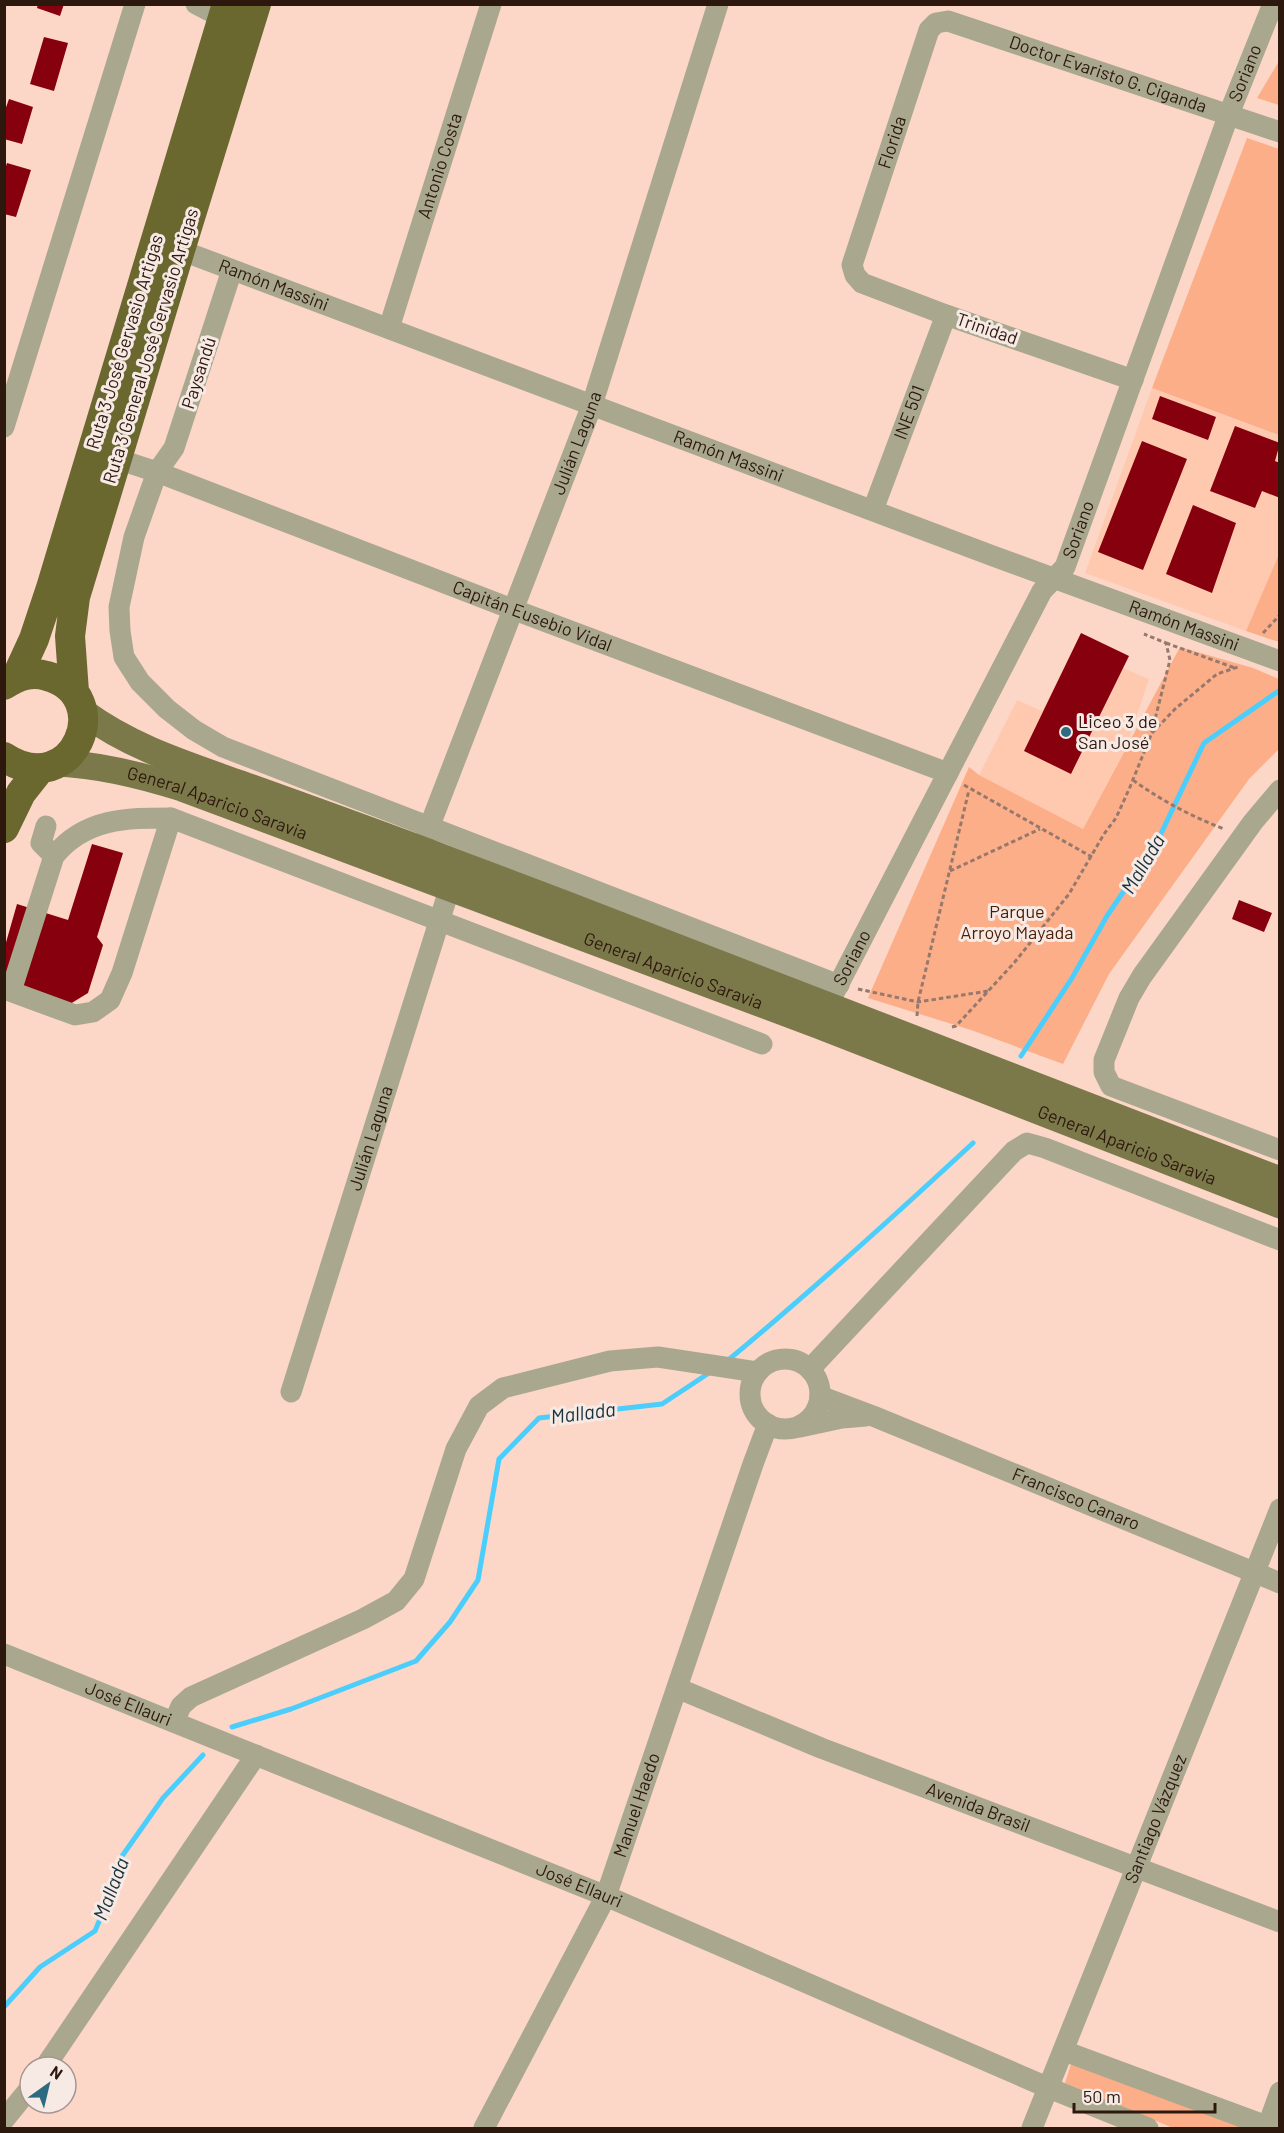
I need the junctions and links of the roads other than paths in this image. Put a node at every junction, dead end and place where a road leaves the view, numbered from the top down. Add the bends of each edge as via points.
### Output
1 (135, 4) edge
2 (196, 4) edge
3 (256, 4) edge
4 (491, 4) edge
5 (718, 4) edge
6 (1273, 4) edge
7 (225, 11) edge
8 (936, 23) joint
9 (1229, 114) junction
10 (1280, 132) edge
11 (180, 250) junction
12 (852, 265) joint
13 (232, 270) junction
14 (946, 315) junction
15 (389, 328) junction
16 (1133, 380) junction
17 (592, 405) junction
18 (4, 428) edge
19 (117, 459) junction
20 (157, 472) junction
21 (873, 510) junction
22 (1054, 578) junction
23 (512, 609) junction
24 (1280, 661) edge
25 (11, 681) edge
26 (79, 702) junction
27 (4, 757) edge
28 (49, 766) junction
29 (948, 772) junction
30 (1280, 790) edge
31 (171, 818) junction
32 (46, 826) dead end
33 (4, 828) edge
34 (421, 849) junction
35 (54, 856) junction
36 (450, 887) junction
37 (439, 920) junction
38 (8, 990) edge
39 (829, 1004) junction
40 (762, 1044) dead end
41 (1280, 1150) edge
42 (1280, 1180) edge
43 (1280, 1205) edge
44 (1280, 1240) edge
45 (810, 1369) junction
46 (748, 1377) junction
47 (291, 1392) dead end
48 (820, 1396) junction
49 (873, 1416) junction
50 (768, 1424) junction
51 (798, 1427) junction
52 (753, 1464) junction
53 (1280, 1509) edge
54 (1254, 1574) junction
55 (1280, 1583) edge
56 (4, 1654) edge
57 (677, 1688) junction
58 (174, 1722) junction
59 (256, 1755) junction
60 (1137, 1868) junction
61 (606, 1896) junction
62 (1280, 1922) edge
63 (1064, 2051) junction
64 (53, 2055) edge
65 (1049, 2088) junction
66 (1280, 2092) edge
67 (18, 2103) edge
68 (4, 2120) edge
69 (484, 2128) edge
70 (1032, 2128) edge
71 (1148, 2128) edge
72 (1269, 2128) edge

1 - 18 street
2 - 7 street
3 - 11 highway, Ruta 3 General José Gervasio Artigas
4 - 15 street, Antonio Costa
5 - 17 street, Julián Laguna
6 - 9 street, Soriano
7 - 25 highway, Ruta 3 José Gervasio Artigas via 51,588 34,639
8 - 9 street, Doctor Evaristo G. Ciganda via 948,21
8 - 12 street, Florida via 930,30
9 - 10 street, Doctor Evaristo G. Ciganda
9 - 16 street, Soriano
11 - 13 street, Ramón Massini
11 - 19 highway, Ruta 3 General José Gervasio Artigas
12 - 14 street, Trinidad via 862,283
13 - 15 street, Ramón Massini
13 - 20 street, Paysandú via 174,448
14 - 16 street, Trinidad
14 - 21 street, INE 501
15 - 17 street, Ramón Massini
16 - 22 street, Soriano via 1065,567
17 - 21 street, Ramón Massini
17 - 23 street, Julián Laguna
19 - 20 street, Capitán Eusebio Vidal
19 - 26 highway, Ruta 3 General José Gervasio Artigas via 75,597 70,636
20 - 23 street, Capitán Eusebio Vidal
20 - 34 street, General Aparicio Saravia via 134,537 118,607 124,657 140,682 194,730
21 - 22 street, Ramón Massini
22 - 24 street, Ramón Massini
22 - 29 street, Soriano via 1042,591
23 - 29 street, Capitán Eusebio Vidal
23 - 34 street, Julián Laguna
25 - 26 highway via 38,673 58,679
26 - 28 highway, Ruta 3 General José Gervasio Artigas via 82,732 74,751
26 - 34 main road, General Aparicio Saravia via 106,729 126,741
27 - 28 highway via 22,767
28 - 33 highway via 21,793
28 - 34 main road, General Aparicio Saravia via 87,764 109,768
29 - 39 street, Soriano
30 - 41 street via 1142,976 1104,1060 1104,1072 1111,1086
31 - 35 street via 127,818 92,826
31 - 37 street, General Aparicio Saravia
31 - 38 street via 110,1000 93,1012 75,1015
32 - 35 street via 41,843
34 - 36 main road, General Aparicio Saravia
34 - 39 main road, General Aparicio Saravia
35 - 38 street
36 - 37 street, Julián Laguna
36 - 39 main road, General Aparicio Saravia
37 - 40 street, General Aparicio Saravia
37 - 47 street, Julián Laguna
39 - 42 main road, General Aparicio Saravia
39 - 43 main road, General Aparicio Saravia
44 - 45 street, General Aparicio Saravia via 1027,1143 1014,1151
45 - 46 street via 793,1359 783,1359 764,1365
45 - 48 street
46 - 50 street via 754,1410
46 - 58 street via 657,1357 610,1361 503,1388 478,1406 456,1449 414,1579 396,1601 192,1697 181,1706
48 - 49 street, Francisco Canaro
48 - 51 street via 813,1415
49 - 51 street
49 - 54 street, Francisco Canaro
50 - 51 street via 777,1428
50 - 52 street, Manuel Haedo
51 - 52 street via 769,1445
52 - 57 street, Manuel Haedo
53 - 54 street, Santiago Vázquez
54 - 55 street, Francisco Canaro
54 - 60 street, Santiago Vázquez
56 - 58 street, José Ellauri
57 - 60 street, Avenida Brasil via 821,1748
57 - 61 street, Manuel Haedo
58 - 59 street, José Ellauri
59 - 61 street, José Ellauri
59 - 64 street
60 - 62 street, Avenida Brasil
60 - 63 street, Santiago Vázquez
61 - 65 street, José Ellauri
61 - 69 street, Manuel Haedo
63 - 65 street, Santiago Vázquez
63 - 72 street
65 - 70 street, Santiago Vázquez
65 - 71 street, José Ellauri
66 - 72 street
67 - 68 street

